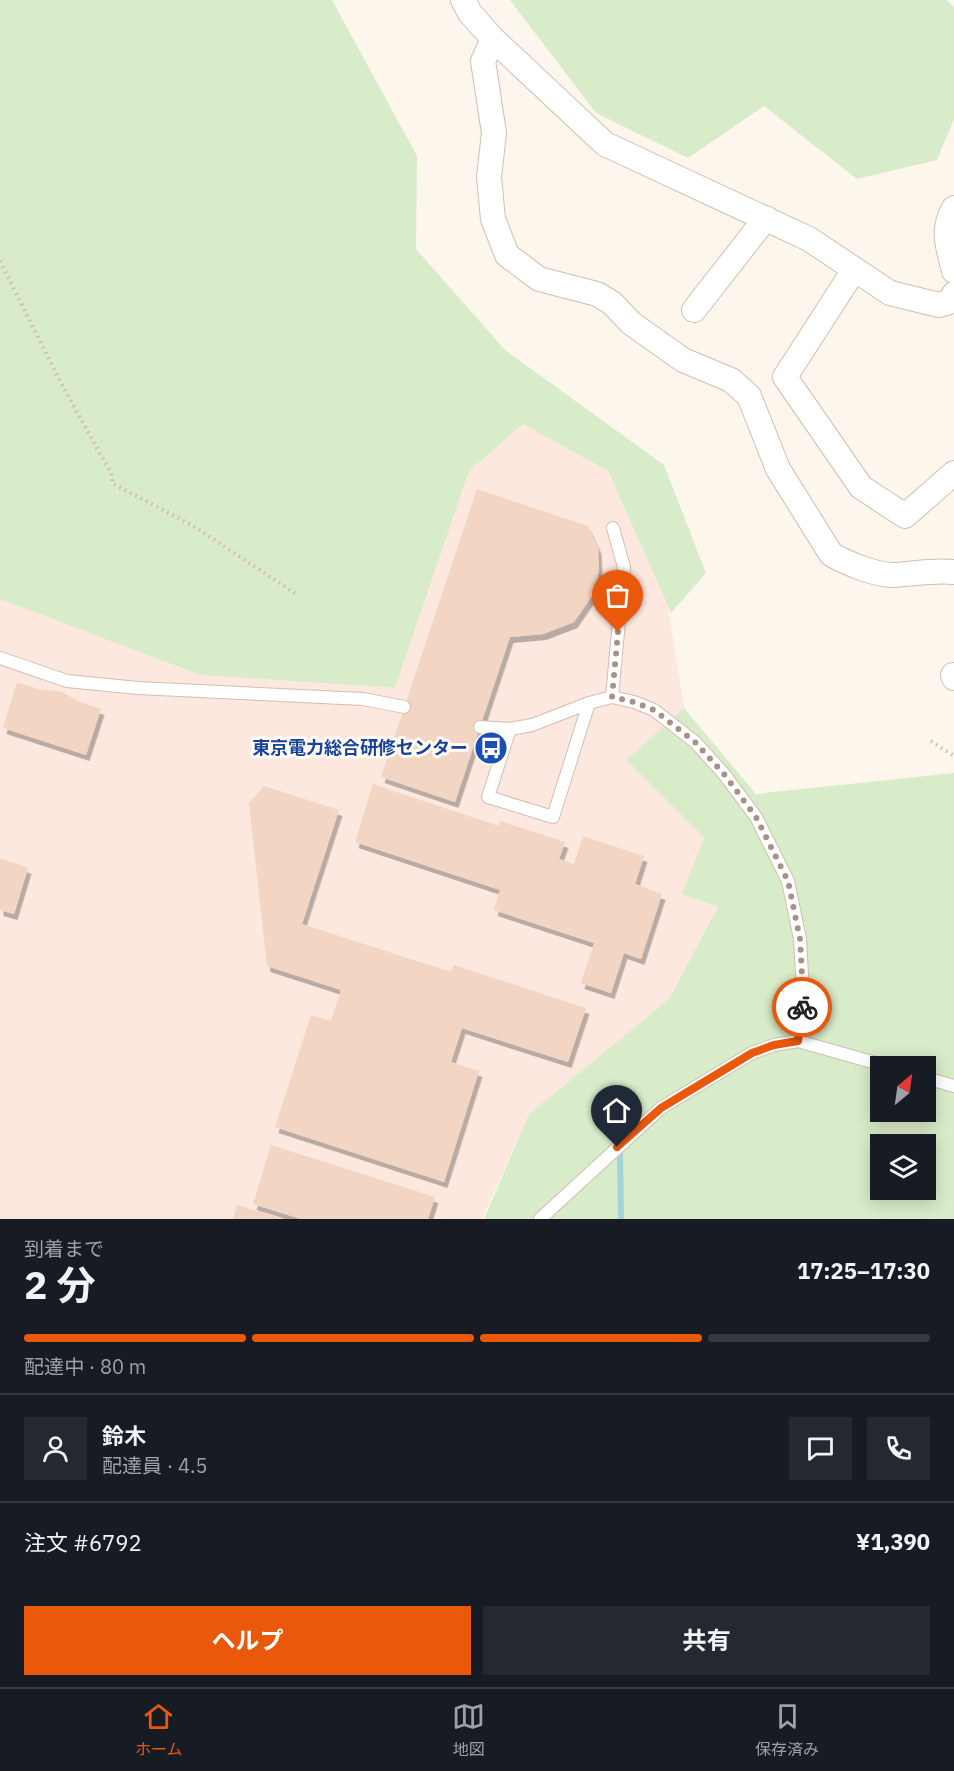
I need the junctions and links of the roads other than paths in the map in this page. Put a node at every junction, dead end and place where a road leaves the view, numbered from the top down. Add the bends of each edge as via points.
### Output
1 (463, 0) edge
2 (493, 39) junction
3 (954, 208) edge
4 (766, 218) junction
5 (854, 270) junction
6 (954, 271) edge
7 (954, 294) edge
8 (694, 309) dead end
9 (954, 474) edge
10 (613, 528) dead end
11 (954, 572) edge
12 (0, 658) edge
13 (612, 697) junction
14 (589, 702) junction
15 (404, 707) dead end
16 (480, 727) dead end
17 (510, 729) junction
18 (798, 1041) junction
19 (870, 1061) edge
20 (936, 1081) edge
21 (954, 1086) edge
22 (540, 1219) edge

1 - 2 street
2 - 4 street via 605,144
2 - 11 street via 483,62 494,133 489,177 492,219 507,255 539,279 597,294 683,360 731,380 748,396 778,469 831,554 845,563 890,575
3 - 6 street via 947,220 946,239
4 - 5 street via 809,239
4 - 8 street
5 - 7 street via 890,293 939,305 949,302
5 - 9 street via 785,377 861,487 905,516
10 - 13 lane via 624,567
12 - 15 lane via 67,681 363,699
13 - 14 lane
13 - 18 lane via 654,710 695,742 756,817 788,881 800,939 803,993
14 - 17 lane via 532,725
14 - 17 lane via 553,818 488,797
16 - 17 lane
18 - 19 lane
18 - 22 lane via 752,1053 661,1108
20 - 21 lane

